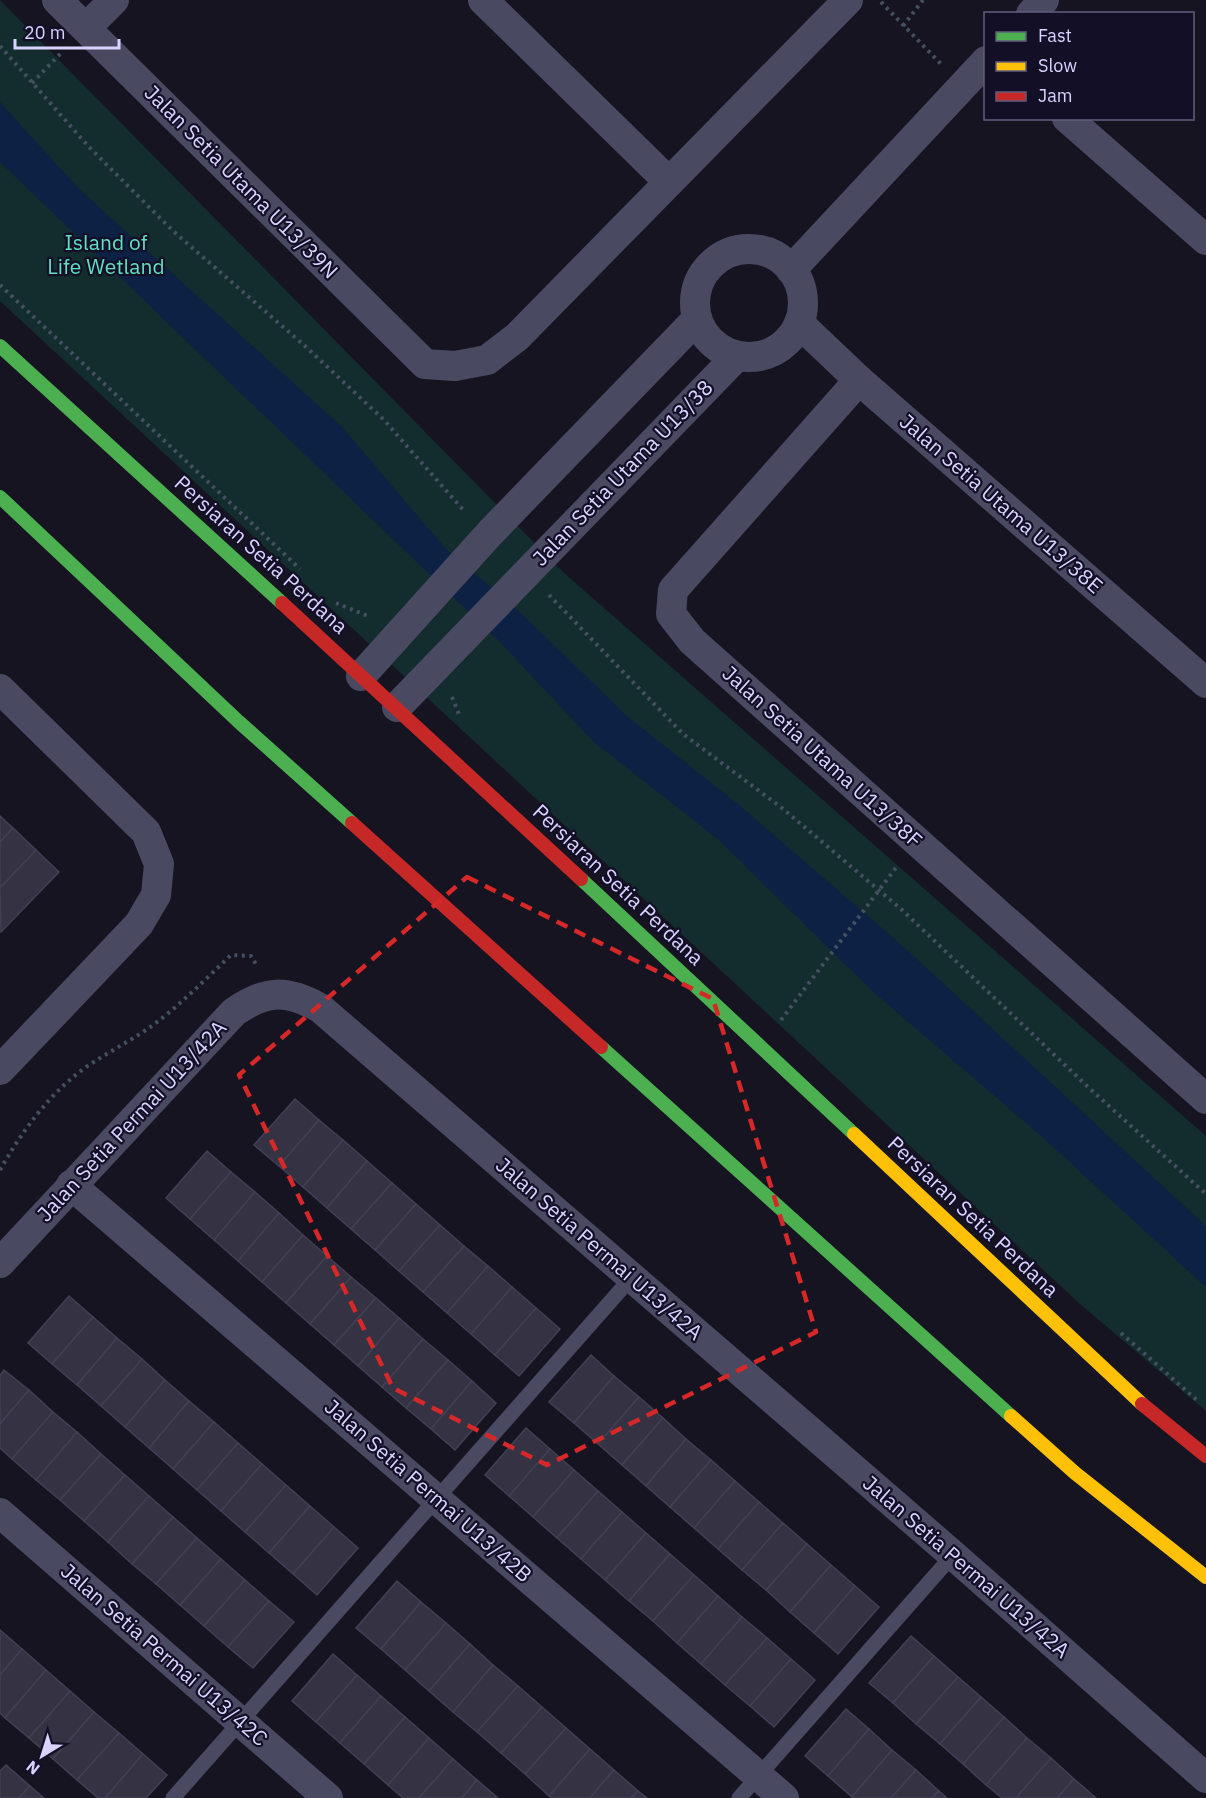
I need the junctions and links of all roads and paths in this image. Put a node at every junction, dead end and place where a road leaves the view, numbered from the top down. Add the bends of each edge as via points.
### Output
1 (57, 0) edge
2 (114, 0) edge
3 (483, 0) edge
4 (848, 0) edge
5 (878, 0) edge
6 (923, 0) edge
7 (1044, 0) edge
8 (1033, 12) edge
9 (903, 26) junction
10 (86, 28) junction
11 (0, 46) edge
12 (984, 63) edge
13 (32, 83) junction
14 (962, 86) junction
15 (1069, 120) edge
16 (669, 182) junction
17 (1206, 240) edge
18 (791, 270) junction
19 (0, 285) edge
20 (697, 319) junction
21 (799, 323) junction
22 (0, 346) edge
23 (737, 356) junction
24 (860, 380) junction
25 (0, 497) edge
26 (481, 543) junction
27 (303, 572) dead end
28 (518, 581) junction
29 (327, 595) dead end
30 (416, 614) junction
31 (361, 676) junction
32 (1206, 683) edge
33 (0, 689) edge
34 (397, 707) junction
35 (917, 842) junction
36 (878, 889) junction
37 (277, 994) junction
38 (776, 1026) dead end
39 (0, 1070) edge
40 (1206, 1099) edge
41 (0, 1170) edge
42 (71, 1185) junction
43 (1206, 1194) edge
44 (0, 1263) edge
45 (632, 1277) junction
46 (1206, 1456) edge
47 (436, 1499) junction
48 (0, 1513) edge
49 (953, 1555) junction
50 (1206, 1577) edge
51 (240, 1721) junction
52 (759, 1776) junction
53 (1206, 1778) edge
54 (173, 1798) edge
55 (328, 1798) edge
56 (739, 1798) edge
57 (784, 1798) edge

1 - 10 street, Jalan Setia Utama U13/39N
2 - 10 street
3 - 16 street
4 - 16 street
5 - 9 path
6 - 9 path
7 - 8 street
9 - 14 path
10 - 13 path
10 - 16 street, Jalan Setia Utama U13/39N via 425,364 455,366 487,360 517,338
11 - 13 path
12 - 14 street
13 - 26 path via 173,231 384,420 456,504
14 - 18 street
15 - 17 street
18 - 20 street via 777,257 760,250 741,249 723,255 708,267 699,282 694,300
18 - 21 street via 800,286 803,305
19 - 27 path
20 - 23 street via 706,336
20 - 26 street
21 - 23 street via 789,339 774,351
21 - 24 street, Jalan Setia Utama U13/38E
22 - 31 main road, Persiaran Setia Perdana
23 - 28 street, Jalan Setia Utama U13/38
24 - 32 street, Jalan Setia Utama U13/38E
24 - 35 street, Jalan Setia Utama U13/38F via 673,590 671,614 692,641
25 - 50 main road via 239,722 1075,1473
26 - 30 street
28 - 34 street, Jalan Setia Utama U13/38
28 - 36 path via 683,734 782,808
29 - 30 path via 335,603 366,616
30 - 31 street
31 - 34 main road, Persiaran Setia Perdana
33 - 39 street via 146,832 159,864 156,895 139,924
34 - 46 main road, Persiaran Setia Perdana via 1143,1404
35 - 36 path
35 - 40 street, Jalan Setia Utama U13/38F
36 - 38 path
36 - 43 path
37 - 41 path via 251,956 231,955 166,1015 88,1066 53,1097 18,1138
37 - 42 street, Jalan Setia Permai U13/42A via 254,999 234,1012
37 - 45 street, Jalan Setia Permai U13/42A via 299,996 320,1008
42 - 44 street, Jalan Setia Permai U13/42A
42 - 47 street, Jalan Setia Permai U13/42B
45 - 47 lane
45 - 49 street, Jalan Setia Permai U13/42A
47 - 51 lane
47 - 52 street, Jalan Setia Permai U13/42B
48 - 51 street, Jalan Setia Permai U13/42C
49 - 52 lane
49 - 53 street, Jalan Setia Permai U13/42A
51 - 54 lane
51 - 55 street, Jalan Setia Permai U13/42C
52 - 56 lane
52 - 57 street, Jalan Setia Permai U13/42B

